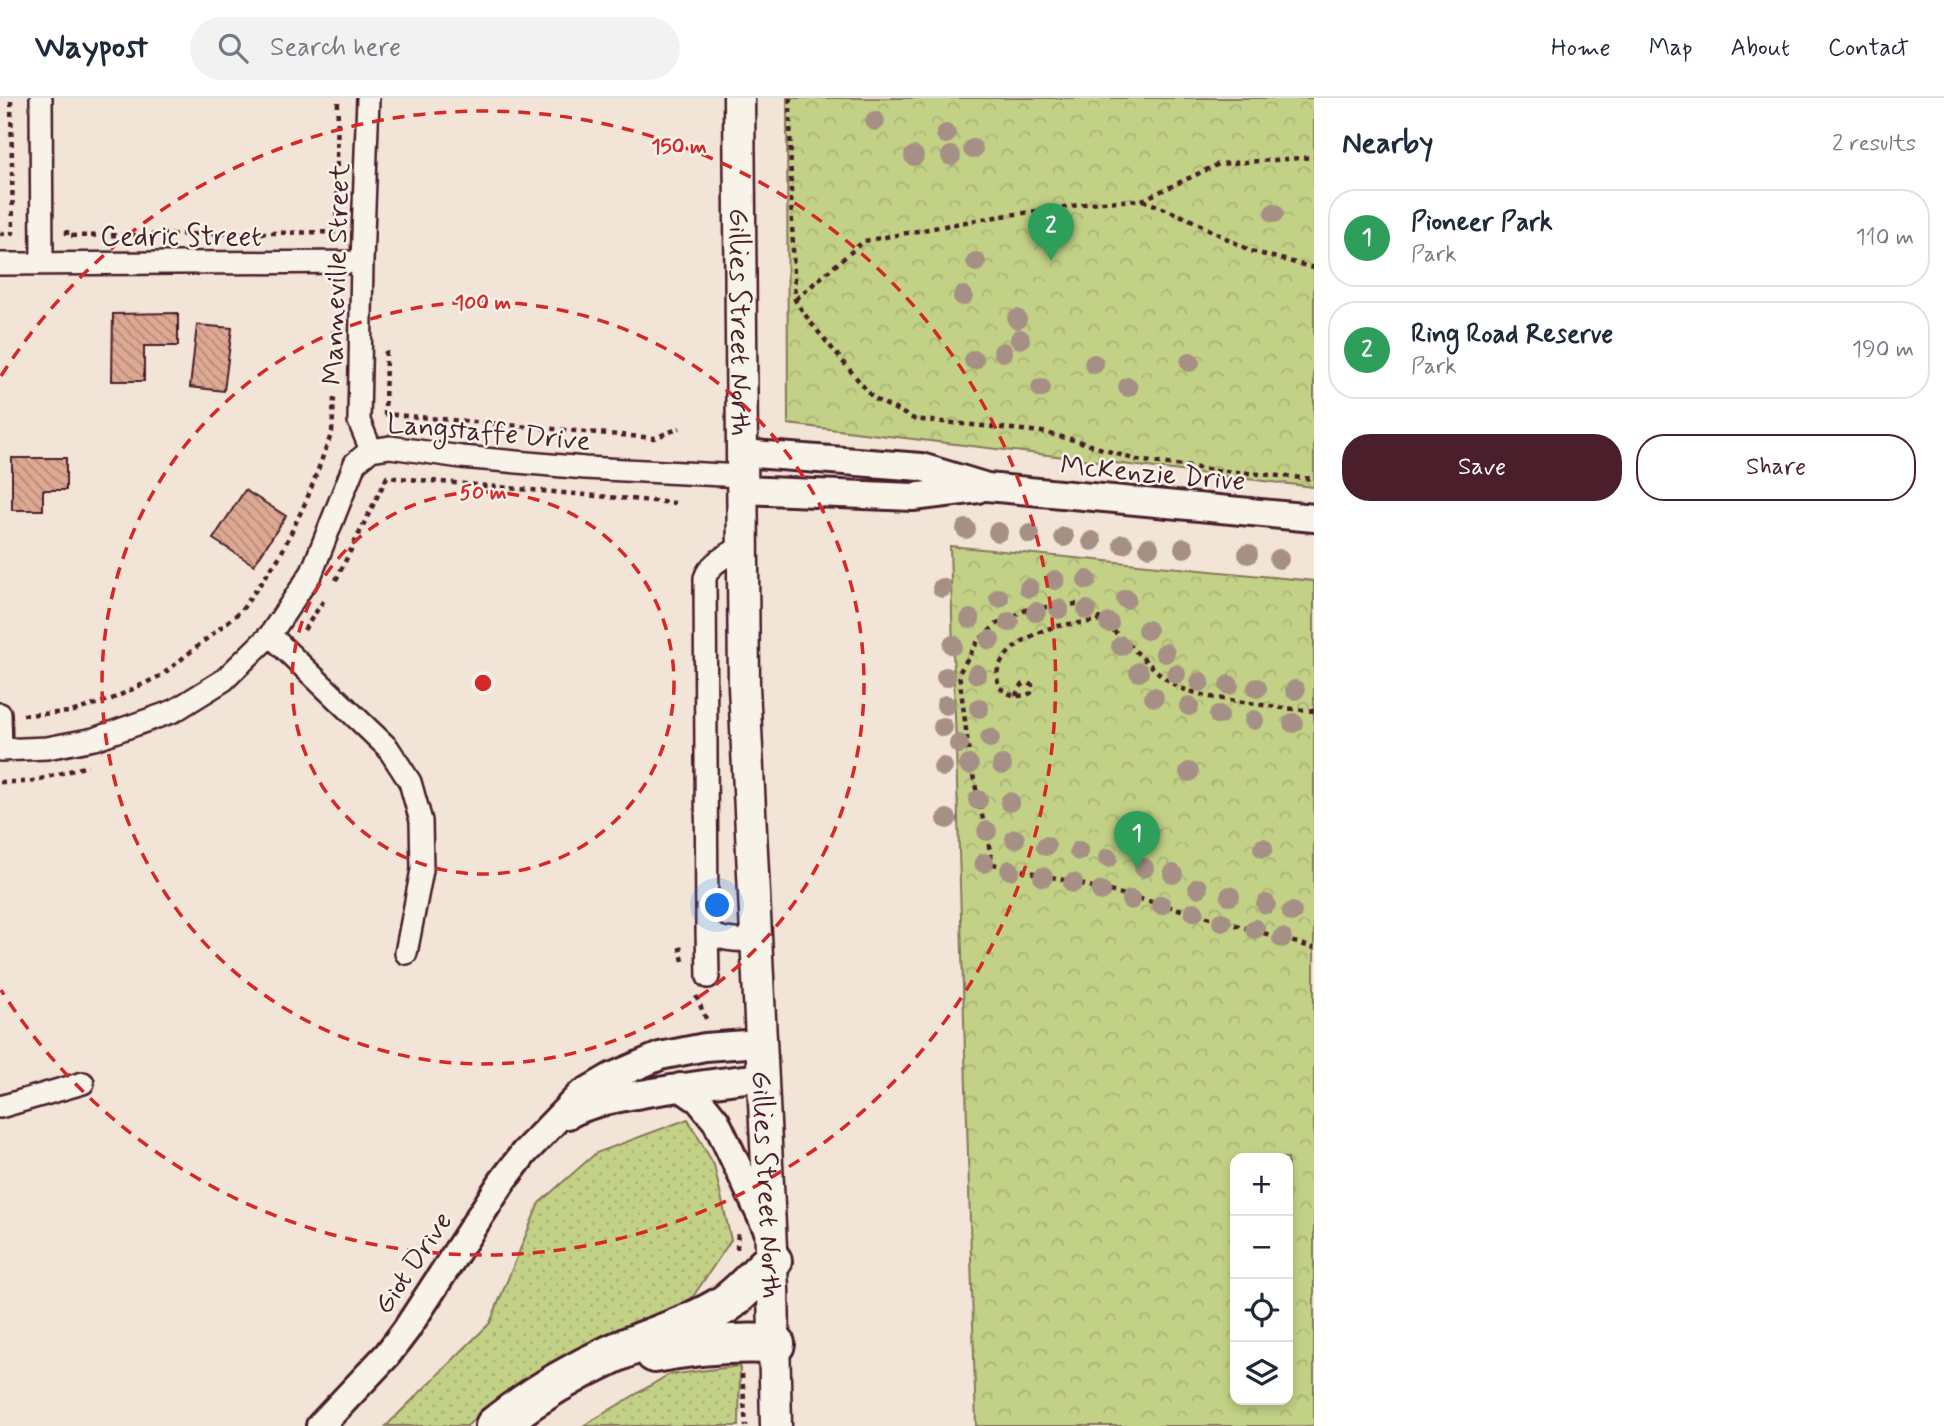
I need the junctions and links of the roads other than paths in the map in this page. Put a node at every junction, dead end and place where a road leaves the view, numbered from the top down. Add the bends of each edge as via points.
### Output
1 (41, 98) edge
2 (368, 98) edge
3 (739, 98) edge
4 (362, 262) junction
5 (42, 263) junction
6 (0, 264) edge
7 (370, 450) junction
8 (742, 473) junction
9 (987, 487) junction
10 (1314, 518) edge
11 (742, 546) junction
12 (270, 635) junction
13 (0, 716) edge
14 (1, 750) edge
15 (707, 929) junction
16 (756, 941) junction
17 (406, 953) dead end
18 (708, 977) dead end
19 (760, 1043) junction
20 (762, 1077) junction
21 (83, 1083) dead end
22 (680, 1087) junction
23 (0, 1107) edge
24 (549, 1127) junction
25 (771, 1248) junction
26 (758, 1344) junction
27 (320, 1426) edge
28 (497, 1426) edge
29 (776, 1426) edge

1 - 5 street
2 - 4 street, Manneville Street
3 - 8 main road, Gillies Street North
4 - 5 street, Cedric Street
4 - 7 street, Manneville Street via 359,421
5 - 6 street, Cedric Street
7 - 8 street, Langstaffe Drive via 390,447 585,468
7 - 12 street, Langstaffe Drive via 355,463 312,572
8 - 9 street, McKenzie Drive via 913,497
8 - 9 street, McKenzie Drive via 921,467
8 - 11 main road, Gillies Street North
9 - 10 street, McKenzie Drive
11 - 15 street via 716,562 705,578
11 - 16 main road, Gillies Street North
12 - 14 street, Langstaffe Drive via 224,680 174,711 79,743
12 - 17 street via 388,748 411,782 421,821 422,870
13 - 14 street
15 - 16 street via 721,938
15 - 18 street
16 - 19 main road, Gillies Street North
19 - 20 main road, Gillies Street North
19 - 24 street, Giot Drive via 711,1046 636,1065 580,1095
20 - 22 street, Giot Drive
20 - 25 main road, Gillies Street North
21 - 23 street
22 - 24 street, Giot Drive via 594,1105
22 - 25 street via 699,1100 716,1121
24 - 27 street, Giot Drive via 502,1182 393,1346
25 - 26 main road, Gillies Street North
25 - 28 highway via 733,1298 701,1318 573,1373
26 - 28 highway via 676,1349 624,1362 568,1385
26 - 29 main road, Gillies Street North

